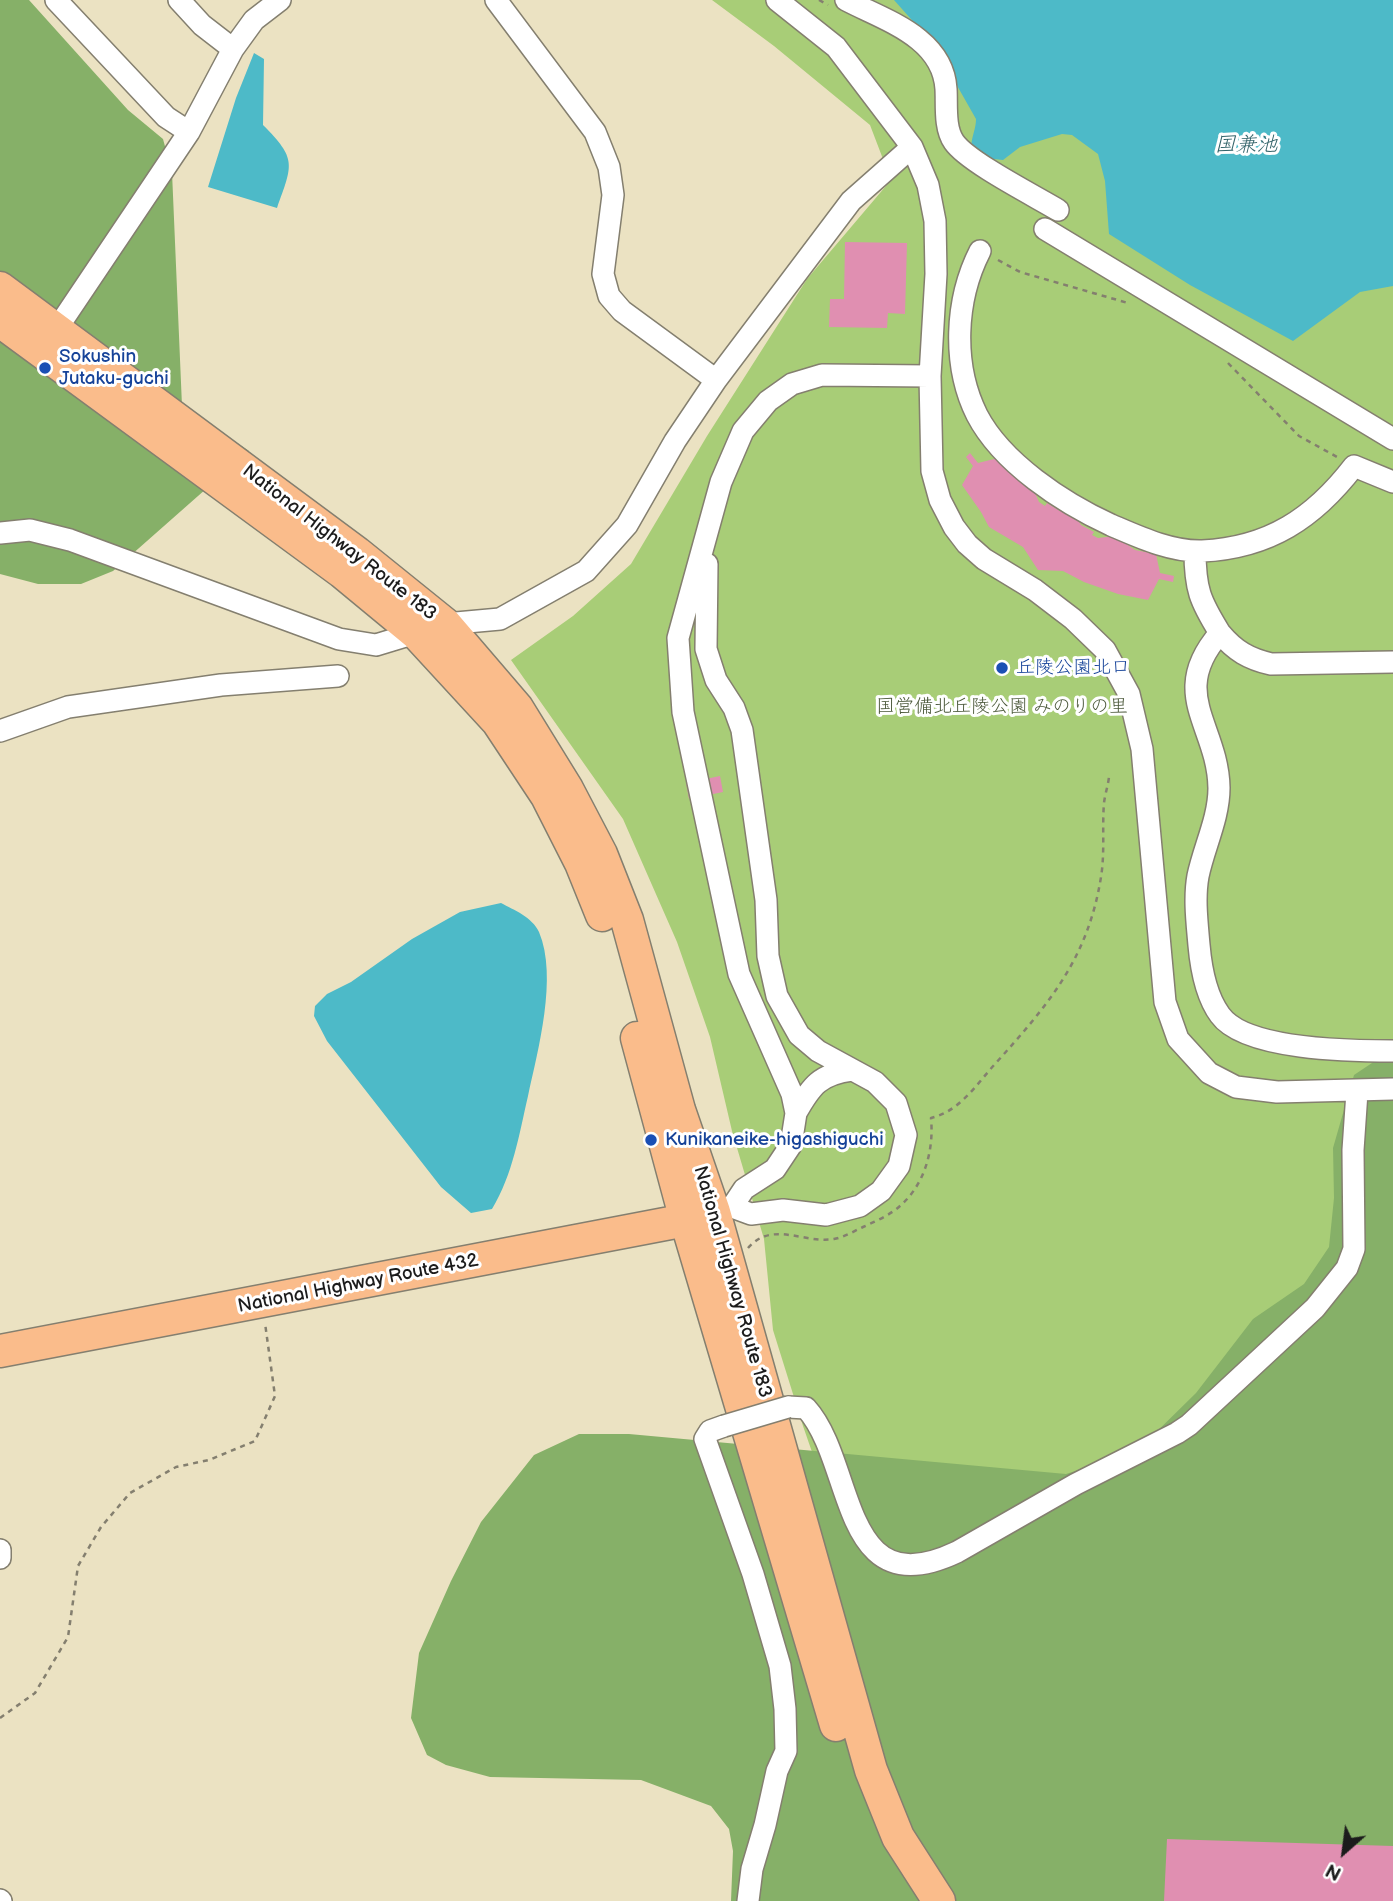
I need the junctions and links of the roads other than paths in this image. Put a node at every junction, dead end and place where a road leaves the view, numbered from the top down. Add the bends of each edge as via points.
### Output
1 (56, 0) edge
2 (179, 0) edge
3 (280, 0) edge
4 (496, 0) edge
5 (777, 0) edge
6 (839, 4) edge
7 (233, 49) junction
8 (189, 132) junction
9 (912, 147) junction
10 (1058, 210) dead end
11 (1045, 229) dead end
12 (980, 251) road end
13 (0, 288) edge
14 (0, 321) edge
15 (56, 330) junction
16 (930, 376) junction
17 (716, 380) junction
18 (1393, 439) edge
19 (1393, 482) edge
20 (0, 533) edge
21 (708, 537) junction
22 (1195, 551) junction
23 (431, 629) junction
24 (1220, 633) junction
25 (1393, 662) edge
26 (338, 676) dead end
27 (0, 731) edge
28 (1393, 1051) edge
29 (852, 1070) junction
30 (1393, 1089) edge
31 (1357, 1091) junction
32 (796, 1113) junction
33 (711, 1213) junction
34 (0, 1351) edge
35 (0, 1550) edge
36 (0, 1558) edge
37 (748, 1901) edge
38 (914, 1901) edge
39 (939, 1901) edge

1 - 8 street via 166,117
2 - 7 street
3 - 7 street via 254,20
4 - 17 street via 595,132 609,167 613,195 603,274 609,296 622,311
5 - 9 street via 835,47
6 - 10 street via 917,36 931,51 946,83 953,141 970,157
7 - 8 street
8 - 15 street
9 - 16 street via 928,185 935,221
9 - 17 street via 851,201
11 - 18 street
12 - 22 street via 968,279 960,339 972,402 989,433 1050,491 1090,515 1159,544
13 - 15 highway, National Highway Route 183
14 - 23 highway, National Highway Route 183 via 342,572
15 - 23 highway, National Highway Route 183 via 346,545
16 - 21 street via 822,375 792,384 768,401 743,431 721,482
16 - 31 street via 932,471 954,527 984,559 1073,619 1105,650 1129,694 1142,749 1165,1002 1178,1039 1209,1073 1236,1087 1277,1092
17 - 23 street via 627,525 586,571 500,619
19 - 22 street via 1354,467 1321,504 1280,532 1238,546
20 - 23 street via 30,530 70,540 339,639 376,645
21 - 29 street via 706,649 742,730 766,900 768,956 777,996 799,1035
21 - 32 street via 678,638 683,712 739,974 792,1094
22 - 24 street via 1197,590
23 - 33 highway, National Highway Route 183 via 517,708 601,854 627,920
24 - 25 street via 1242,654 1271,664
24 - 28 street via 1203,658 1194,683 1219,787 1196,902 1200,960 1211,998 1220,1016 1244,1034 1319,1047
26 - 27 street via 221,685 68,707
29 - 32 street via 822,1078
29 - 33 street via 875,1082 896,1103 906,1135 900,1166 881,1191 860,1206 826,1215 783,1210
30 - 31 street
31 - 37 street, bridge via 1354,1249 1347,1268 1315,1308 1189,1425 957,1552 910,1564 884,1556 863,1538 828,1447 806,1408 788,1407 710,1431 705,1439 753,1574 780,1666 785,1709 786,1751 752,1869
32 - 33 street via 791,1146 775,1169
33 - 34 highway, National Highway Route 432
33 - 38 highway, National Highway Route 183 via 852,1778 879,1846
33 - 39 highway, National Highway Route 183 via 871,1770 898,1838
35 - 36 street

